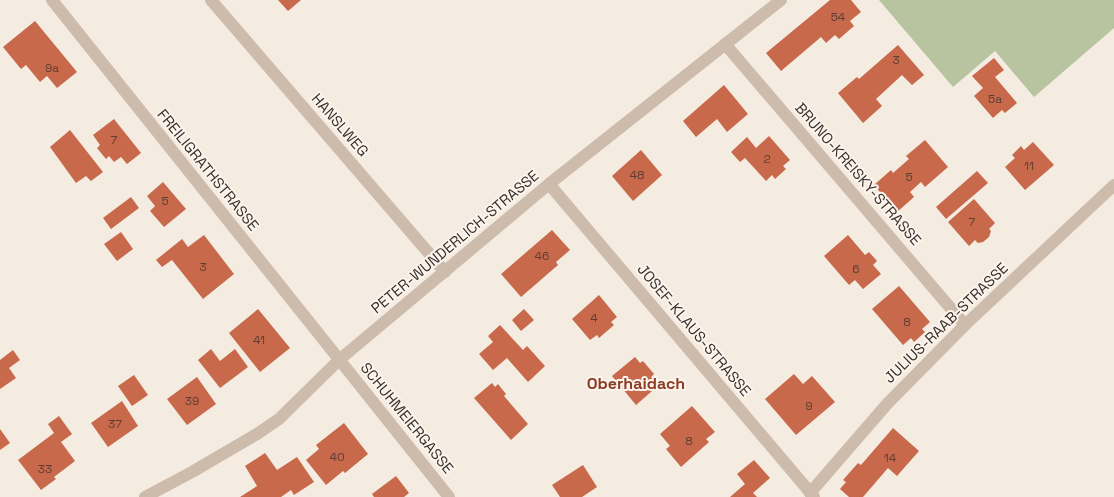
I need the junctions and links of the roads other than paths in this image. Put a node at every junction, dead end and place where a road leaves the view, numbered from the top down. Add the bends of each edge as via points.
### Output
1 (52, 0) edge
2 (210, 0) edge
3 (781, 0) edge
4 (725, 44) junction
5 (549, 184) junction
6 (1114, 185) edge
7 (445, 272) junction
8 (966, 325) junction
9 (340, 360) junction
10 (812, 495) edge
11 (144, 497) edge
12 (448, 497) edge

1 - 9 street, FREILIGRATHSTRASSE
2 - 7 street, HANSLWEG
3 - 4 street, PETER-WUNDERLICH-STRASSE
4 - 5 street, PETER-WUNDERLICH-STRASSE
4 - 8 street, BRUNO-KREISKY-STRASSE
5 - 7 street, PETER-WUNDERLICH-STRASSE
5 - 10 street, JOSEF-KLAUS-STRASSE
6 - 8 street, JULIUS-RAAB-STRASSE
7 - 9 street, PETER-WUNDERLICH-STRASSE
8 - 10 street, JULIUS-RAAB-STRASSE via 887,404
9 - 11 street, PETER-WUNDERLICH-STRASSE via 279,419
9 - 12 street, SCHUHMEIERGASSE

